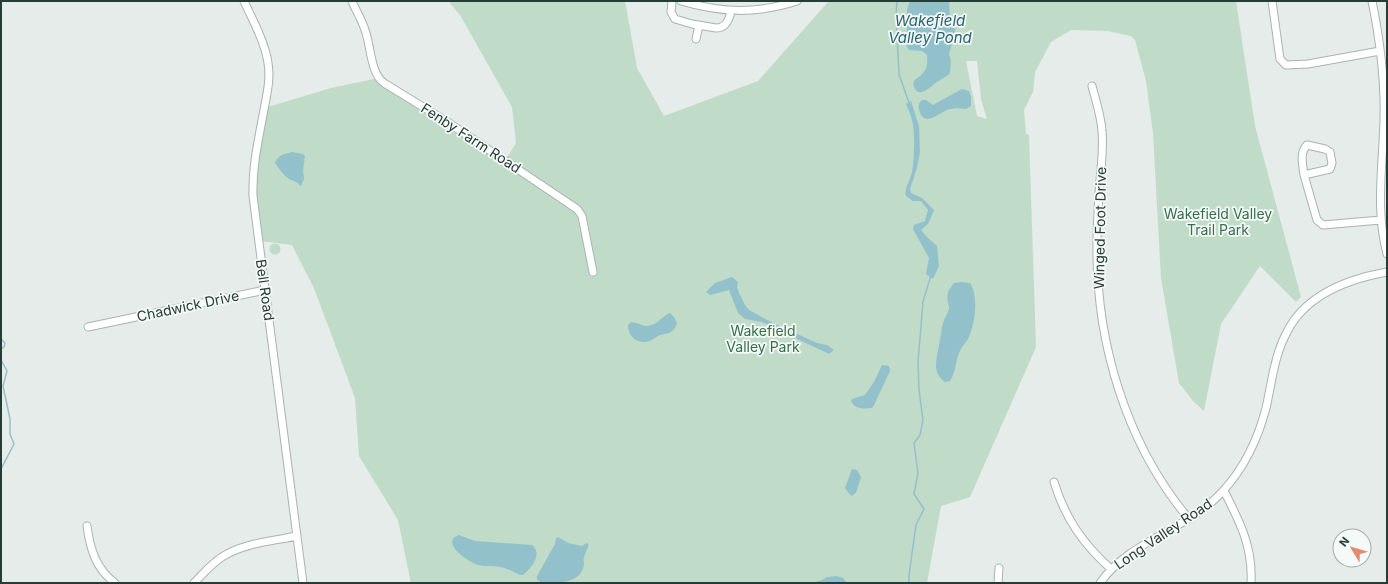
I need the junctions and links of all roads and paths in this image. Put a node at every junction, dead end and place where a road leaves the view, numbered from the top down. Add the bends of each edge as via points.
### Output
1 (244, 1) edge
2 (352, 1) edge
3 (672, 1) edge
4 (681, 1) edge
5 (755, 1) edge
6 (797, 1) edge
7 (1272, 1) edge
8 (1372, 1) edge
9 (755, 9) junction
10 (731, 11) junction
11 (699, 25) junction
12 (696, 39) dead end
13 (1380, 51) junction
14 (1092, 86) dead end
15 (1304, 175) junction
16 (1381, 220) junction
17 (1387, 254) edge
18 (593, 272) dead end
19 (1387, 272) edge
20 (265, 290) junction
21 (88, 327) dead end
22 (1054, 482) dead end
23 (1224, 491) junction
24 (1189, 519) junction
25 (87, 526) dead end
26 (297, 536) junction
27 (999, 568) dead end
28 (1111, 569) junction
29 (115, 583) edge
30 (194, 583) edge
31 (303, 583) edge
32 (998, 583) edge
33 (1100, 583) edge
34 (1251, 583) edge

1 - 20 street, Bell Road via 269,65 252,180 254,216
2 - 18 street, Fenby Farm Road via 366,31 371,57 379,78 577,210 582,216
3 - 11 street via 670,9 673,17
4 - 10 street
5 - 9 street
6 - 9 street
7 - 13 street via 1280,59 1286,65 1308,64
8 - 13 street
9 - 10 street
10 - 11 street via 723,27
11 - 12 street
13 - 16 street via 1384,81
14 - 24 street, Winged Foot Drive via 1102,139 1097,265 1099,303 1107,347 1134,430 1162,482
15 - 15 street via 1302,156 1306,145 1325,148 1330,152 1330,169
15 - 16 street via 1317,220 1323,225
16 - 17 street
19 - 23 street, Long Valley Road via 1338,286 1310,304 1293,322 1277,356 1257,437 1246,459
20 - 21 street, Chadwick Drive
20 - 26 street, Bell Road
22 - 28 street via 1077,531 1093,553
23 - 24 street, Long Valley Road
23 - 34 street via 1237,515 1247,543
24 - 28 street, Long Valley Road via 1135,550
25 - 29 street via 95,558 100,568
26 - 30 street via 228,554 212,565
26 - 31 street, Bell Road
27 - 32 street
28 - 33 street, Long Valley Road

